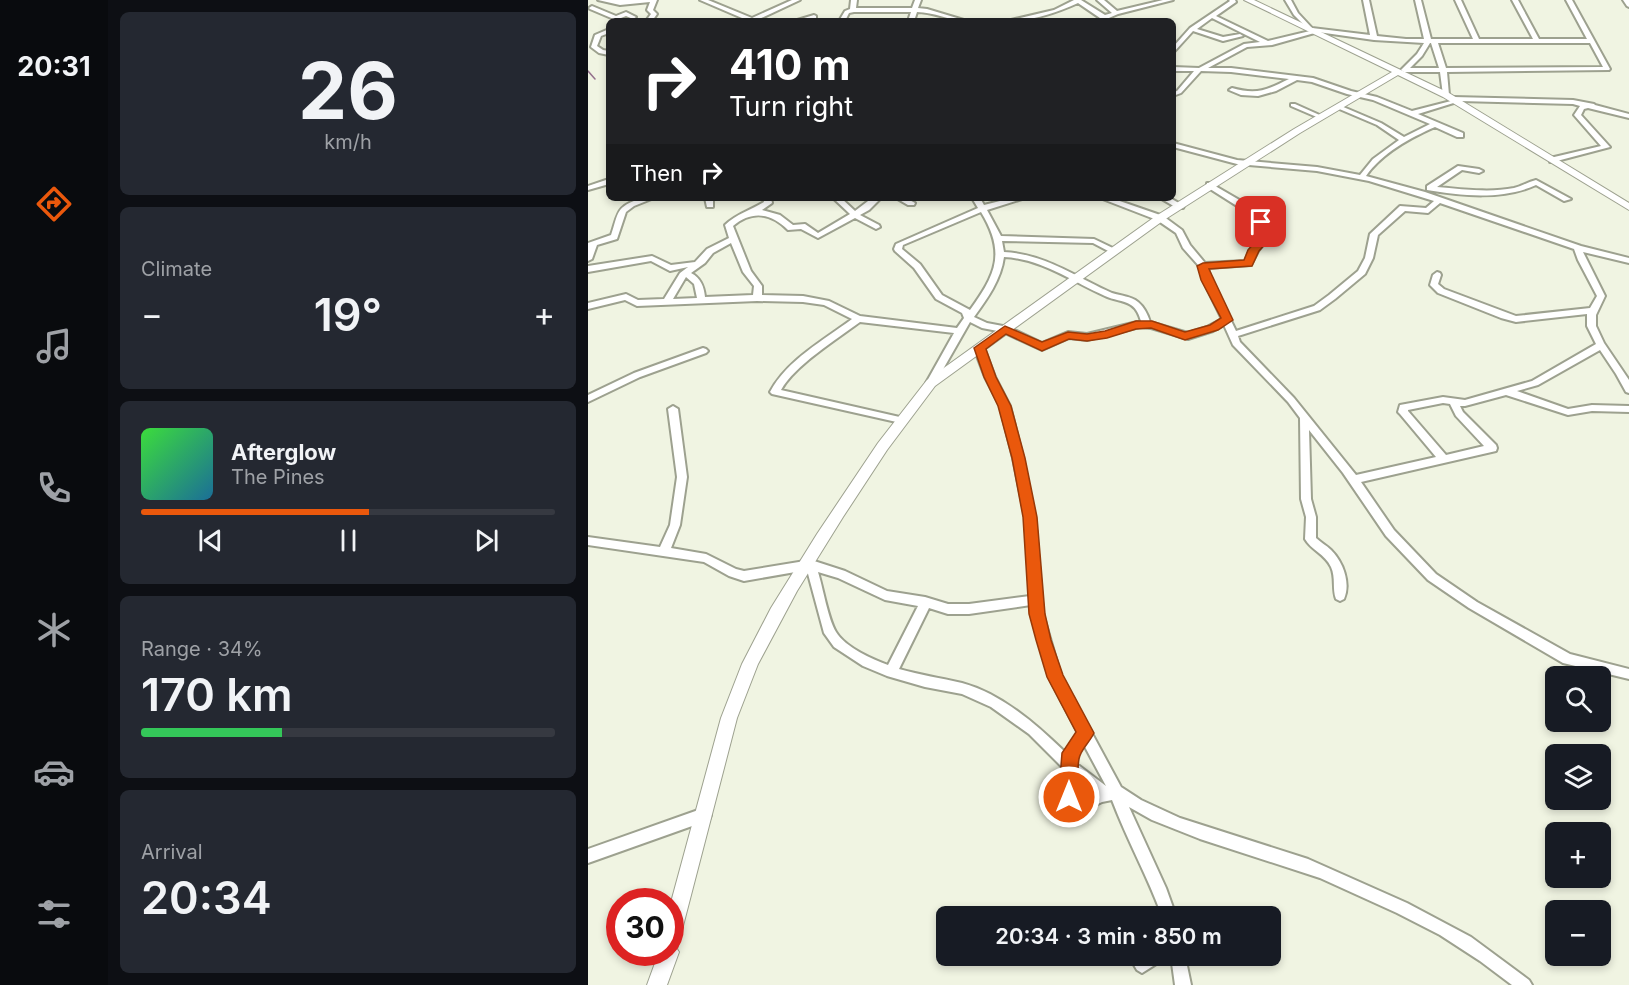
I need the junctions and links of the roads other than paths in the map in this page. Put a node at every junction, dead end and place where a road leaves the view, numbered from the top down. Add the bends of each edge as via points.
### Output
1 (600, 0) edge
2 (654, 0) edge
3 (660, 0) edge
4 (703, 0) edge
5 (797, 0) edge
6 (854, 0) edge
7 (1100, 0) edge
8 (1170, 0) edge
9 (1232, 0) edge
10 (1248, 0) edge
11 (1288, 0) edge
12 (1366, 0) edge
13 (1418, 0) edge
14 (1458, 0) edge
15 (1515, 0) edge
16 (1569, 0) edge
17 (1626, 0) edge
18 (918, 1) edge
19 (1078, 1) edge
20 (1629, 5) edge
21 (589, 7) edge
22 (650, 10) junction
23 (853, 10) junction
24 (913, 10) junction
25 (930, 10) junction
26 (1212, 15) junction
27 (1110, 16) junction
28 (633, 17) joint
29 (814, 17) dead end
30 (651, 18) edge
31 (748, 18) edge
32 (757, 18) edge
33 (810, 18) edge
34 (844, 18) edge
35 (912, 18) edge
36 (954, 18) edge
37 (1023, 18) edge
38 (1105, 18) edge
39 (1114, 18) edge
40 (1192, 29) junction
41 (1312, 30) junction
42 (606, 32) edge
43 (1240, 36) dead end
44 (1374, 38) junction
45 (1431, 41) junction
46 (1477, 41) junction
47 (1538, 41) junction
48 (1593, 41) junction
49 (1268, 44) junction
50 (591, 46) edge
51 (1176, 48) edge
52 (606, 52) edge
53 (1176, 69) edge
54 (1443, 69) junction
55 (1199, 70) junction
56 (1401, 71) junction
57 (1298, 77) junction
58 (1232, 90) dead end
59 (1176, 93) edge
60 (1359, 95) junction
61 (1452, 99) junction
62 (1293, 105) dead end
63 (1592, 105) junction
64 (1339, 107) junction
65 (1408, 113) junction
66 (1629, 116) edge
67 (1321, 117) junction
68 (1436, 124) junction
69 (1460, 135) dead end
70 (1402, 140) junction
71 (1176, 146) edge
72 (1553, 160) junction
73 (1248, 162) junction
74 (1479, 171) dead end
75 (1362, 177) junction
76 (606, 183) edge
77 (1210, 186) junction
78 (588, 188) edge
79 (1430, 188) junction
80 (1422, 194) junction
81 (1567, 199) dead end
82 (1439, 200) junction
83 (640, 201) edge
84 (768, 201) edge
85 (840, 201) edge
86 (873, 201) edge
87 (906, 201) edge
88 (978, 201) edge
89 (1011, 201) edge
90 (1112, 201) edge
91 (1170, 201) edge
92 (911, 204) dead end
93 (1180, 206) junction
94 (1629, 207) edge
95 (983, 209) junction
96 (754, 212) junction
97 (854, 214) junction
98 (1160, 218) junction
99 (876, 227) dead end
100 (998, 238) junction
101 (733, 239) junction
102 (591, 245) edge
103 (1578, 248) junction
104 (1115, 251) junction
105 (1000, 254) junction
106 (588, 259) edge
107 (702, 261) junction
108 (1629, 261) edge
109 (1203, 266) junction
110 (588, 269) edge
111 (686, 274) junction
112 (1437, 275) dead end
113 (1078, 277) junction
114 (757, 297) junction
115 (701, 301) junction
116 (589, 302) edge
117 (666, 303) junction
118 (1592, 311) junction
119 (968, 318) junction
120 (858, 319) junction
121 (1227, 320) junction
122 (1146, 324) junction
123 (1005, 329) junction
124 (959, 331) junction
125 (1232, 335) junction
126 (1601, 345) junction
127 (980, 348) junction
128 (703, 351) dead end
129 (931, 383) junction
130 (1629, 390) edge
131 (1504, 391) junction
132 (588, 399) edge
133 (1454, 403) junction
134 (673, 409) dead end
135 (1629, 409) edge
136 (1304, 419) junction
137 (901, 420) junction
138 (1444, 459) junction
139 (1353, 480) junction
140 (588, 541) edge
141 (664, 551) junction
142 (808, 565) junction
143 (1340, 596) dead end
144 (1035, 600) junction
145 (925, 602) junction
146 (1629, 664) edge
147 (891, 672) junction
148 (1623, 673) edge
149 (1085, 733) junction
150 (1069, 765) junction
151 (1113, 794) junction
152 (704, 814) junction
153 (588, 856) edge
154 (684, 890) edge
155 (1166, 906) edge
156 (664, 966) edge
157 (1180, 966) edge
158 (657, 985) edge
159 (1183, 985) edge
160 (1524, 985) edge

1 - 2 street
1 - 21 street
2 - 3 street
2 - 22 street
4 - 31 street
5 - 32 street
6 - 23 street
7 - 27 street
8 - 27 street
9 - 26 street
10 - 41 street
11 - 41 street
12 - 44 street
13 - 45 street
14 - 46 street
15 - 47 street
16 - 48 street
17 - 20 street
18 - 24 street
18 - 25 street
19 - 27 street
19 - 37 street
21 - 28 street via 616,18
22 - 28 street
22 - 30 street via 654,14
23 - 24 street
23 - 34 street
24 - 25 street
24 - 35 street
25 - 36 street
26 - 40 street
26 - 49 street
27 - 38 street
27 - 39 street
29 - 33 street
40 - 43 street via 1223,39
40 - 51 street
41 - 44 street
41 - 49 street
41 - 56 street
42 - 50 street via 598,35
44 - 45 street
45 - 46 street
45 - 54 street
45 - 56 street
46 - 47 street
47 - 48 street
48 - 54 street via 1607,69
49 - 55 street via 1246,45
50 - 52 street
53 - 55 street
54 - 56 street
54 - 61 street
55 - 57 street
55 - 59 street
56 - 60 street
56 - 61 street
57 - 58 street via 1256,96
57 - 60 street
60 - 64 street
60 - 65 street
61 - 63 street
61 - 65 street via 1423,112
61 - 72 street
62 - 67 street
63 - 66 street
63 - 72 street via 1582,107 1577,115 1606,147
64 - 67 street
64 - 70 street via 1382,126
65 - 68 street
67 - 73 street
68 - 69 street
68 - 70 street
70 - 75 street
71 - 73 street
72 - 94 street
73 - 75 street
73 - 77 street
74 - 79 street via 1461,168
75 - 80 street
76 - 78 street
77 - 93 street
77 - 109 street via 1257,214 1263,237 1248,263
79 - 80 street
79 - 81 street via 1473,192 1520,190 1536,182
80 - 82 street
82 - 103 street
82 - 125 street via 1428,211 1403,208 1374,234 1362,272 1317,308
83 - 102 street via 620,215 614,237
84 - 96 street
85 - 97 street
86 - 97 street
87 - 92 street
88 - 95 street
89 - 95 street
90 - 98 street
91 - 93 street
93 - 98 street
95 - 100 street
95 - 119 street via 906,240 898,247 924,273 939,297 966,311
96 - 97 street via 778,216 790,228 802,226 816,236
96 - 101 street via 729,225
97 - 99 street
98 - 104 street
98 - 109 street via 1179,232
100 - 104 street via 1095,241
100 - 105 street
101 - 107 street via 710,251
101 - 114 street via 747,272 758,286
102 - 106 street
103 - 108 street
103 - 118 street via 1600,293
104 - 113 street
105 - 113 street via 1030,258
105 - 119 street via 995,273
107 - 110 street via 670,268 656,258 644,258
107 - 111 street
109 - 121 street
111 - 115 street via 697,282
111 - 117 street
112 - 118 street via 1434,285 1441,291 1504,316 1524,319
113 - 122 street via 1132,303
113 - 123 street
114 - 115 street
114 - 120 street via 823,302
115 - 117 street
116 - 117 street via 626,297 637,303
118 - 126 street via 1591,325
119 - 123 street
119 - 124 street
120 - 124 street
120 - 137 street via 794,369 775,392
121 - 122 street via 1188,336
121 - 125 street
122 - 123 street via 1087,338 1068,335 1042,347
123 - 127 street
124 - 129 street
125 - 136 street
126 - 130 street
126 - 131 street via 1535,383
127 - 129 street
127 - 144 street via 1005,406 1018,458 1030,517
128 - 132 street via 637,375
129 - 137 street
131 - 133 street
131 - 135 street via 1568,412
133 - 138 street via 1459,414 1492,448
133 - 138 street via 1443,400 1402,409
134 - 141 street via 682,477 675,525
136 - 139 street
136 - 143 street via 1310,539 1334,562 1341,582
137 - 142 street
138 - 139 street
139 - 148 street via 1390,533 1437,581 1568,659
140 - 141 street
141 - 142 street via 706,558 744,576
142 - 145 street via 841,574 885,595
142 - 147 street via 830,633 856,655
142 - 152 street via 764,636 740,685
144 - 145 street via 958,610
144 - 149 street via 1055,677
145 - 147 street
146 - 148 street
147 - 150 street via 963,689 995,703 1041,736
149 - 150 street via 1072,749
149 - 151 street
150 - 151 street
150 - 151 street via 1068,791 1073,809
151 - 155 street
151 - 160 street via 1157,815 1292,860 1401,906 1454,936
152 - 153 street
152 - 154 street
156 - 158 street
157 - 159 street

